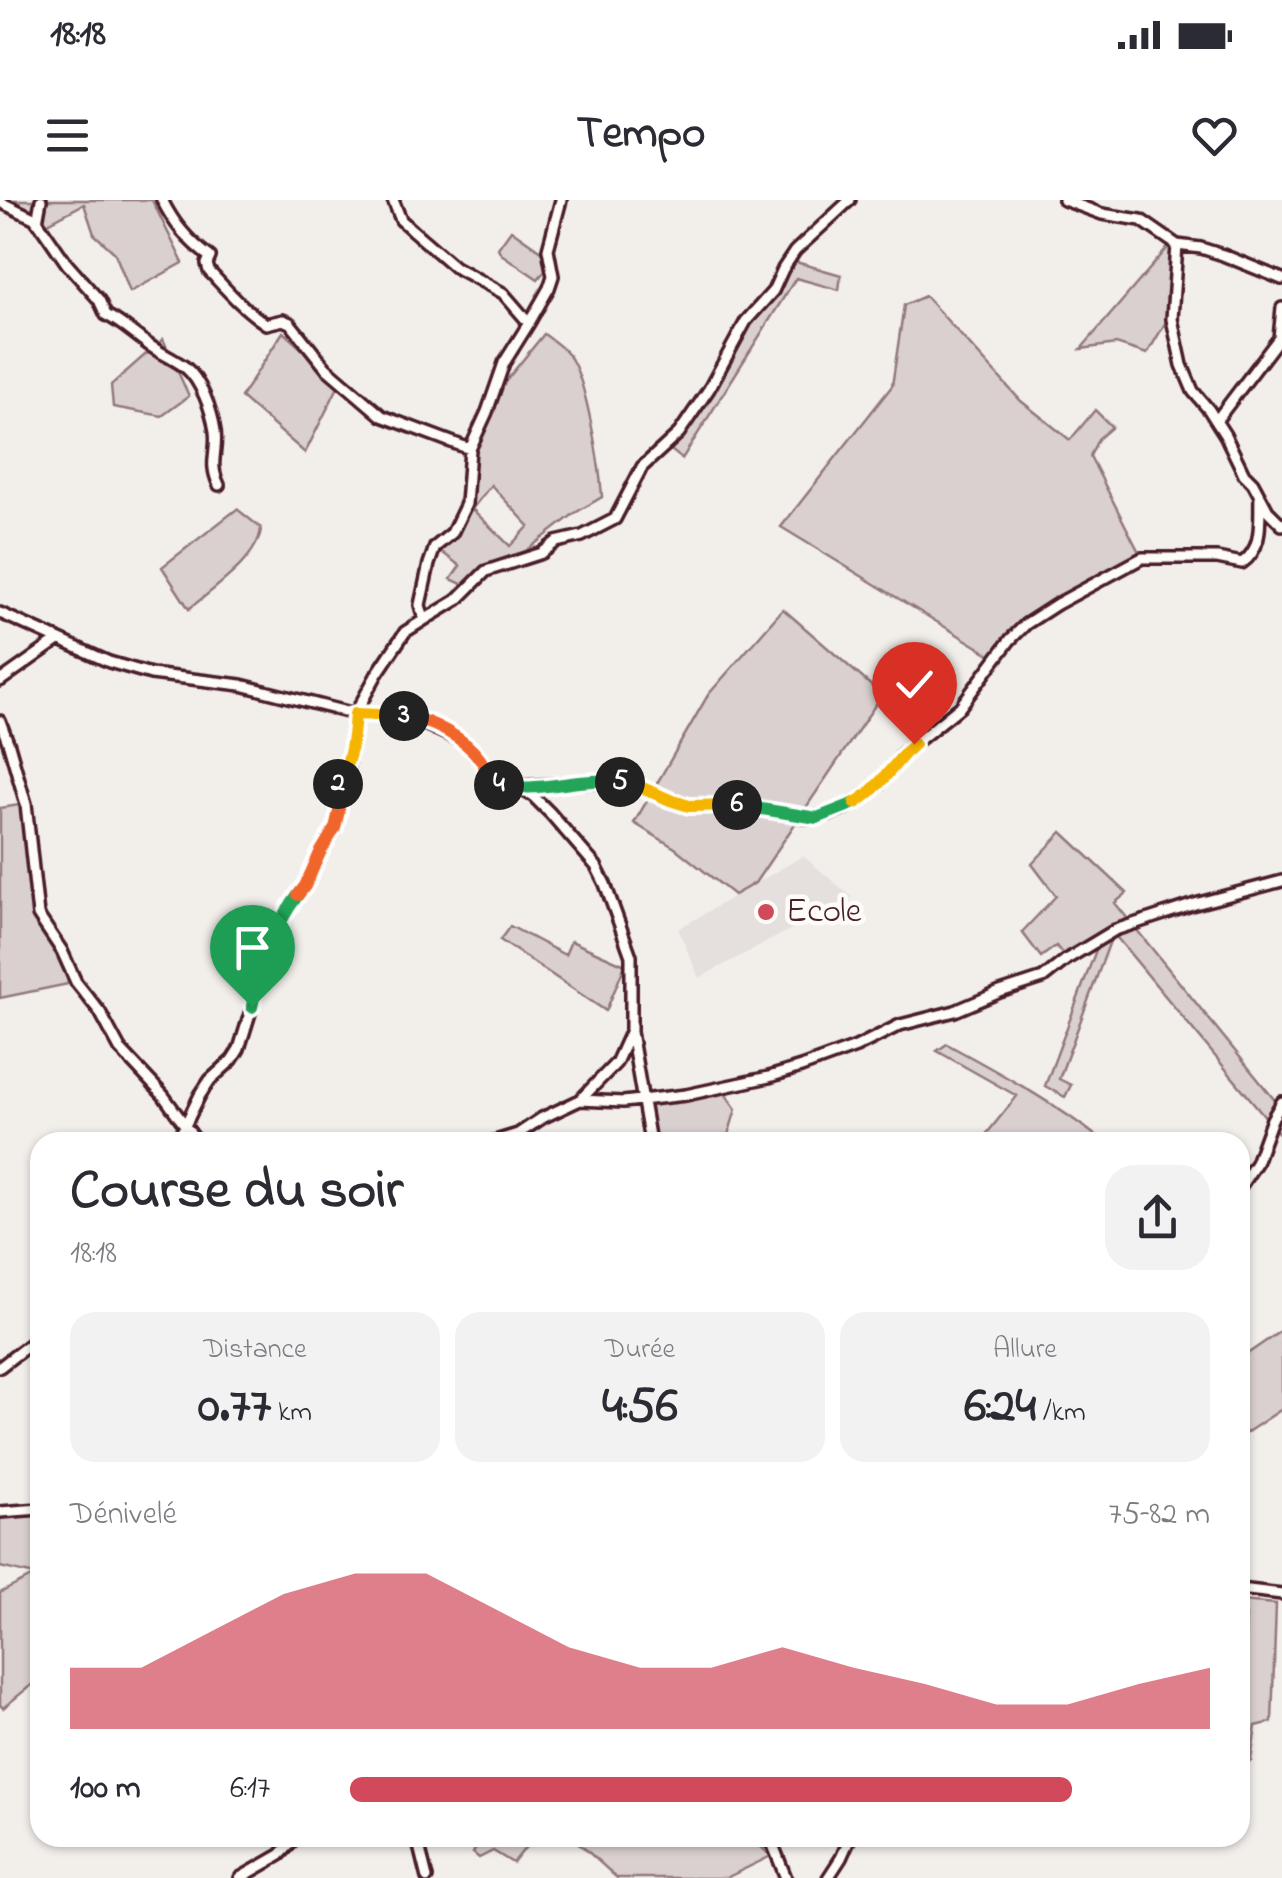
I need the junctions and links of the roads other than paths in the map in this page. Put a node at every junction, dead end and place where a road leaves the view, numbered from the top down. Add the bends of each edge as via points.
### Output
1 (41, 200) edge
2 (162, 200) edge
3 (393, 200) edge
4 (561, 200) edge
5 (850, 200) edge
6 (1064, 200) edge
7 (0, 202) edge
8 (37, 222) junction
9 (1177, 245) junction
10 (1282, 279) edge
11 (1282, 308) edge
12 (529, 323) junction
13 (1216, 421) junction
14 (470, 448) junction
15 (219, 484) dead end
16 (1260, 496) junction
17 (1282, 525) edge
18 (0, 613) edge
19 (424, 620) junction
20 (58, 640) junction
21 (0, 682) edge
22 (355, 714) junction
23 (0, 721) edge
24 (516, 787) junction
25 (1282, 881) edge
26 (631, 1030) junction
27 (642, 1099) junction
28 (580, 1100) junction
29 (1282, 1102) edge
30 (184, 1127) junction
31 (181, 1132) edge
32 (188, 1132) edge
33 (521, 1132) edge
34 (648, 1132) edge
35 (1250, 1171) edge
36 (30, 1344) edge
37 (0, 1366) edge
38 (30, 1510) edge
39 (0, 1512) edge
40 (1250, 1590) edge
41 (1282, 1594) edge
42 (288, 1847) edge
43 (419, 1847) edge
44 (774, 1847) edge
45 (845, 1847) edge
46 (240, 1878) edge
47 (427, 1878) edge
48 (786, 1878) edge
49 (828, 1878) edge

1 - 8 street
2 - 14 street via 190,242 210,257 209,270 261,322 290,323 326,368 382,416
3 - 12 street via 412,230 455,267 503,293
4 - 12 street via 548,248 553,276
5 - 19 street via 795,251 679,433 642,467 615,519 486,571
6 - 9 street via 1142,220
7 - 8 street
8 - 15 street via 106,315 187,368 216,433 212,467
9 - 10 street
9 - 13 street via 1172,319 1193,391
11 - 13 street via 1279,338
12 - 14 street via 504,363
13 - 16 street
14 - 19 street via 466,504 452,532 435,547 420,606
16 - 17 street
16 - 24 street via 1253,556 1242,563 1142,558 1057,604 1010,640 960,707 903,754 880,785 831,814 807,818 746,806 689,806 613,781
18 - 20 street
19 - 22 street via 405,632
20 - 21 street
20 - 22 street via 150,674 241,685
22 - 24 street via 425,723 464,742 501,786
22 - 30 street via 334,832 274,936 239,1049 210,1080
23 - 30 street via 26,804 38,914 120,1049
24 - 26 street via 585,850 605,884 631,956
25 - 27 street via 1115,930 1043,978 801,1067
26 - 27 street
26 - 28 street via 616,1063
27 - 28 street
27 - 34 street
28 - 33 street
29 - 35 street
30 - 31 street
30 - 32 street
36 - 37 street
38 - 39 street
40 - 41 street
42 - 46 street
43 - 47 street
44 - 48 street
45 - 49 street

